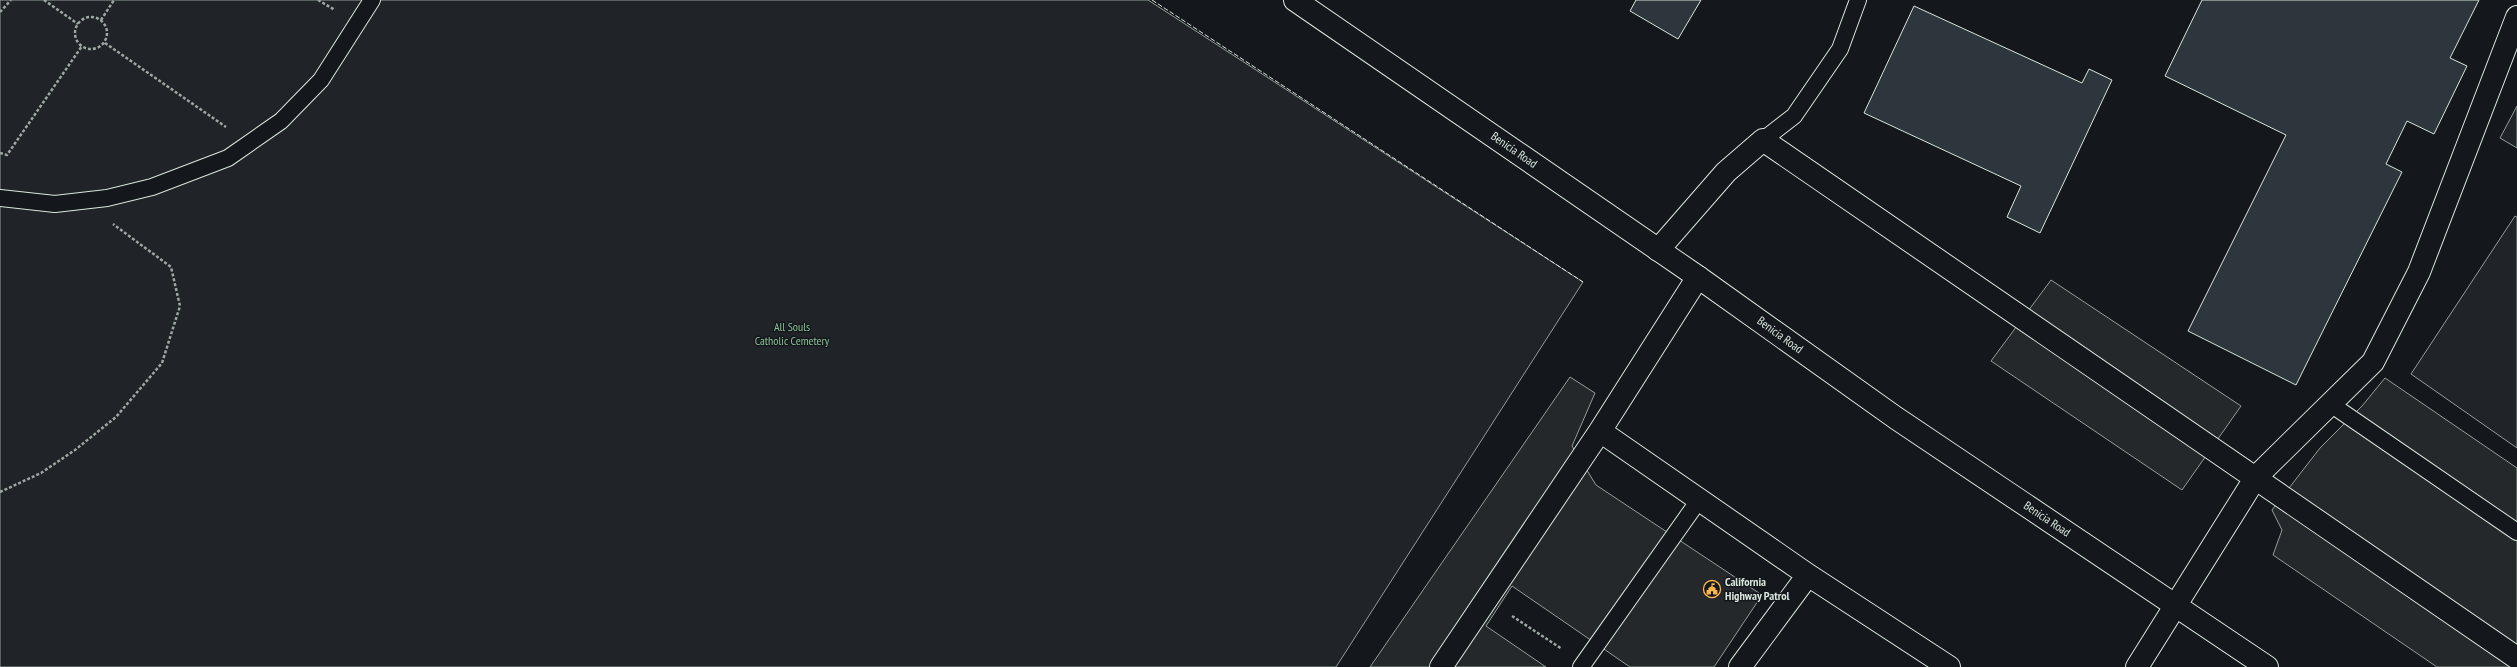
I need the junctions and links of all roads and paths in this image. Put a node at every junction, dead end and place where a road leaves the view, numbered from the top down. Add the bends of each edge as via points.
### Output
1 (11, 0) edge
2 (44, 0) edge
3 (114, 0) edge
4 (372, 0) edge
5 (1295, 0) edge
6 (1858, 0) edge
7 (0, 12) edge
8 (2517, 17) edge
9 (101, 20) junction
10 (78, 24) junction
11 (105, 43) junction
12 (82, 46) junction
13 (1763, 140) junction
14 (249, 143) junction
15 (0, 153) edge
16 (0, 198) edge
17 (110, 223) dead end
18 (1658, 250) junction
19 (1698, 277) junction
20 (2332, 405) junction
21 (1600, 431) junction
22 (2256, 477) junction
23 (0, 492) edge
24 (1699, 500) junction
25 (2517, 532) edge
26 (1808, 575) junction
27 (1487, 600) junction
28 (2177, 607) junction
29 (2517, 658) edge
30 (1583, 665) edge
31 (1441, 667) edge
32 (1740, 667) edge
33 (1949, 667) edge
34 (2137, 667) edge
35 (2267, 667) edge

1 - 7 path
2 - 10 path
3 - 9 path
4 - 14 lane via 321,80 281,121
5 - 18 street, Benicia Road
6 - 13 lane via 1836,55 1794,116
8 - 20 street via 2419,272 2373,362
9 - 10 path via 84,18
9 - 11 path via 107,27
10 - 12 path via 75,37
11 - 12 path via 96,49
11 - 14 path
12 - 15 path via 7,155
13 - 18 street via 1726,172
13 - 22 street
14 - 16 lane via 221,161 152,187 107,198 55,204
17 - 23 path via 122,229 171,268 180,306 162,363 116,417 104,427 41,473
18 - 19 street, Benicia Road
19 - 21 street
19 - 28 street, Benicia Road via 1896,418
20 - 22 street
20 - 25 lane
21 - 24 street
21 - 27 street
22 - 28 street
22 - 29 street
24 - 26 street
24 - 30 lane
26 - 32 street
26 - 33 street
27 - 30 path
27 - 31 street
28 - 34 street
28 - 35 street, Benicia Road

